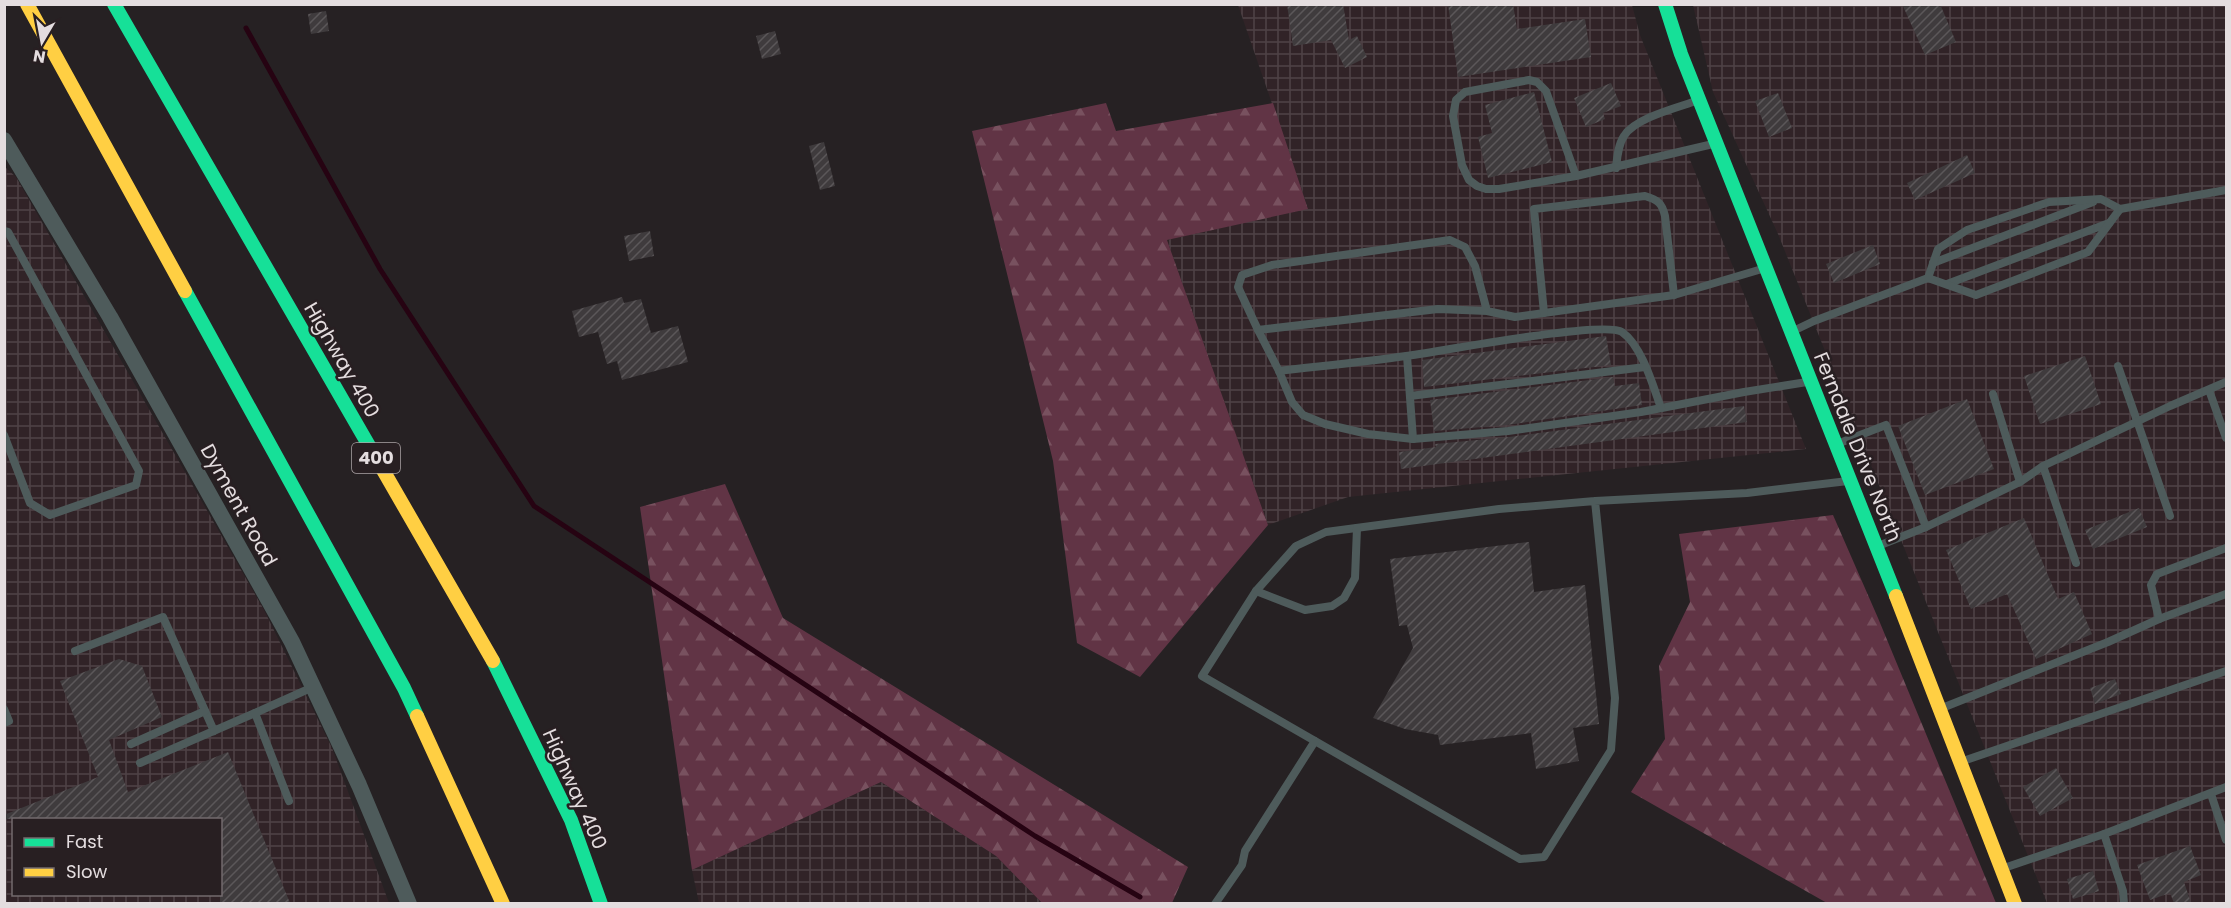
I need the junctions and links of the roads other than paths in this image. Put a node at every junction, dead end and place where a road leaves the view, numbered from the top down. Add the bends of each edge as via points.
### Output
1 (27, 4) edge
2 (114, 4) edge
3 (1665, 4) edge
4 (1700, 100) junction
5 (4, 140) edge
6 (1717, 143) junction
7 (1616, 168) junction
8 (1576, 176) junction
9 (2226, 190) edge
10 (2101, 200) junction
11 (2120, 209) junction
12 (2109, 223) junction
13 (4, 231) edge
14 (1934, 263) junction
15 (1766, 268) junction
16 (1928, 278) junction
17 (1947, 284) junction
18 (1674, 295) junction
19 (1487, 311) junction
20 (1544, 313) junction
21 (1258, 330) junction
22 (1791, 332) junction
23 (1407, 356) junction
24 (2118, 366) dead end
25 (1645, 367) junction
26 (1280, 371) junction
27 (1810, 382) junction
28 (2226, 382) edge
29 (2209, 390) junction
30 (1993, 394) dead end
31 (1410, 396) junction
32 (1661, 408) junction
33 (2137, 422) junction
34 (4, 435) edge
35 (2226, 438) edge
36 (1413, 439) junction
37 (1834, 445) junction
38 (2043, 466) junction
39 (1850, 481) junction
40 (2020, 482) junction
41 (1595, 501) junction
42 (2170, 516) dead end
43 (1926, 527) junction
44 (1357, 528) junction
45 (1877, 547) junction
46 (2226, 548) edge
47 (2076, 563) dead end
48 (1257, 591) junction
49 (2226, 594) edge
50 (2159, 618) junction
51 (75, 651) dead end
52 (2226, 670) edge
53 (313, 687) junction
54 (4, 709) edge
55 (1939, 710) junction
56 (205, 711) junction
57 (255, 714) junction
58 (4, 723) edge
59 (214, 731) junction
60 (1315, 741) junction
61 (131, 744) dead end
62 (1960, 762) junction
63 (140, 763) dead end
64 (2226, 787) edge
65 (2211, 794) junction
66 (289, 801) dead end
67 (2104, 834) junction
68 (2226, 840) edge
69 (2002, 869) junction
70 (409, 903) edge
71 (503, 903) edge
72 (601, 903) edge
73 (1215, 903) edge
74 (2015, 903) edge
75 (2124, 903) edge

1 - 71 main road via 404,688
2 - 72 main road, Highway 400 / 400 via 490,655 571,820
3 - 4 main road, Ferndale Drive North
4 - 6 main road, Ferndale Drive North
4 - 7 lane via 1630,128 1619,148
5 - 53 street, Dyment Road via 116,327
6 - 7 lane
6 - 15 main road, Ferndale Drive North
7 - 8 lane
8 - 8 lane via 1499,189 1477,186 1469,180 1462,165 1453,116 1456,100 1465,92 1529,80 1537,82 1546,91
9 - 11 lane
10 - 11 lane
10 - 14 lane
10 - 14 lane via 2049,202 1966,230 1938,249
11 - 12 lane
12 - 17 lane
12 - 17 lane via 2088,252 1976,295
13 - 34 lane via 139,471 136,485 50,515 30,502
14 - 16 lane
15 - 18 lane
15 - 22 main road, Ferndale Drive North
16 - 17 lane
16 - 22 lane
18 - 20 lane
18 - 20 lane via 1665,216 1657,199 1645,196 1534,209
19 - 20 lane via 1515,317
19 - 21 lane via 1438,309
19 - 21 lane via 1475,266 1465,247 1450,240 1272,265 1242,274 1239,287
21 - 26 lane
22 - 27 main road, Ferndale Drive North
23 - 25 lane via 1608,328 1620,331 1633,342
23 - 26 lane
23 - 31 lane
24 - 33 lane
25 - 31 lane
25 - 32 lane
26 - 36 lane via 1292,402 1303,415 1368,434
27 - 32 lane
27 - 37 main road, Ferndale Drive North
28 - 29 lane
29 - 33 lane
29 - 35 lane
30 - 40 lane
31 - 36 lane
32 - 36 lane via 1508,431
33 - 38 lane
33 - 42 lane
37 - 39 main road, Ferndale Drive North
37 - 43 lane via 1886,425
38 - 40 lane
38 - 47 lane
39 - 41 lane via 1748,493
39 - 45 main road, Ferndale Drive North
40 - 43 lane
41 - 44 lane
41 - 60 lane via 1616,698 1611,750 1544,857 1520,859
43 - 45 lane
44 - 48 lane via 1326,532 1296,546
44 - 48 lane via 1354,578 1344,598 1332,606 1305,610
45 - 55 main road, Ferndale Drive North
46 - 50 lane via 2157,574 2151,585
48 - 60 lane via 1202,676
49 - 50 lane
50 - 55 lane
51 - 56 lane via 163,617
52 - 62 lane
53 - 57 lane
53 - 70 street, Dyment Road
54 - 58 lane via 9,721
55 - 62 main road, Ferndale Drive North
56 - 59 lane
56 - 61 lane
57 - 59 lane
57 - 66 lane
59 - 63 lane
60 - 73 lane via 1245,851 1242,865
62 - 69 main road, Ferndale Drive North
64 - 65 lane
65 - 67 lane
65 - 68 lane
67 - 69 lane
67 - 75 lane
69 - 74 main road, Ferndale Drive North

